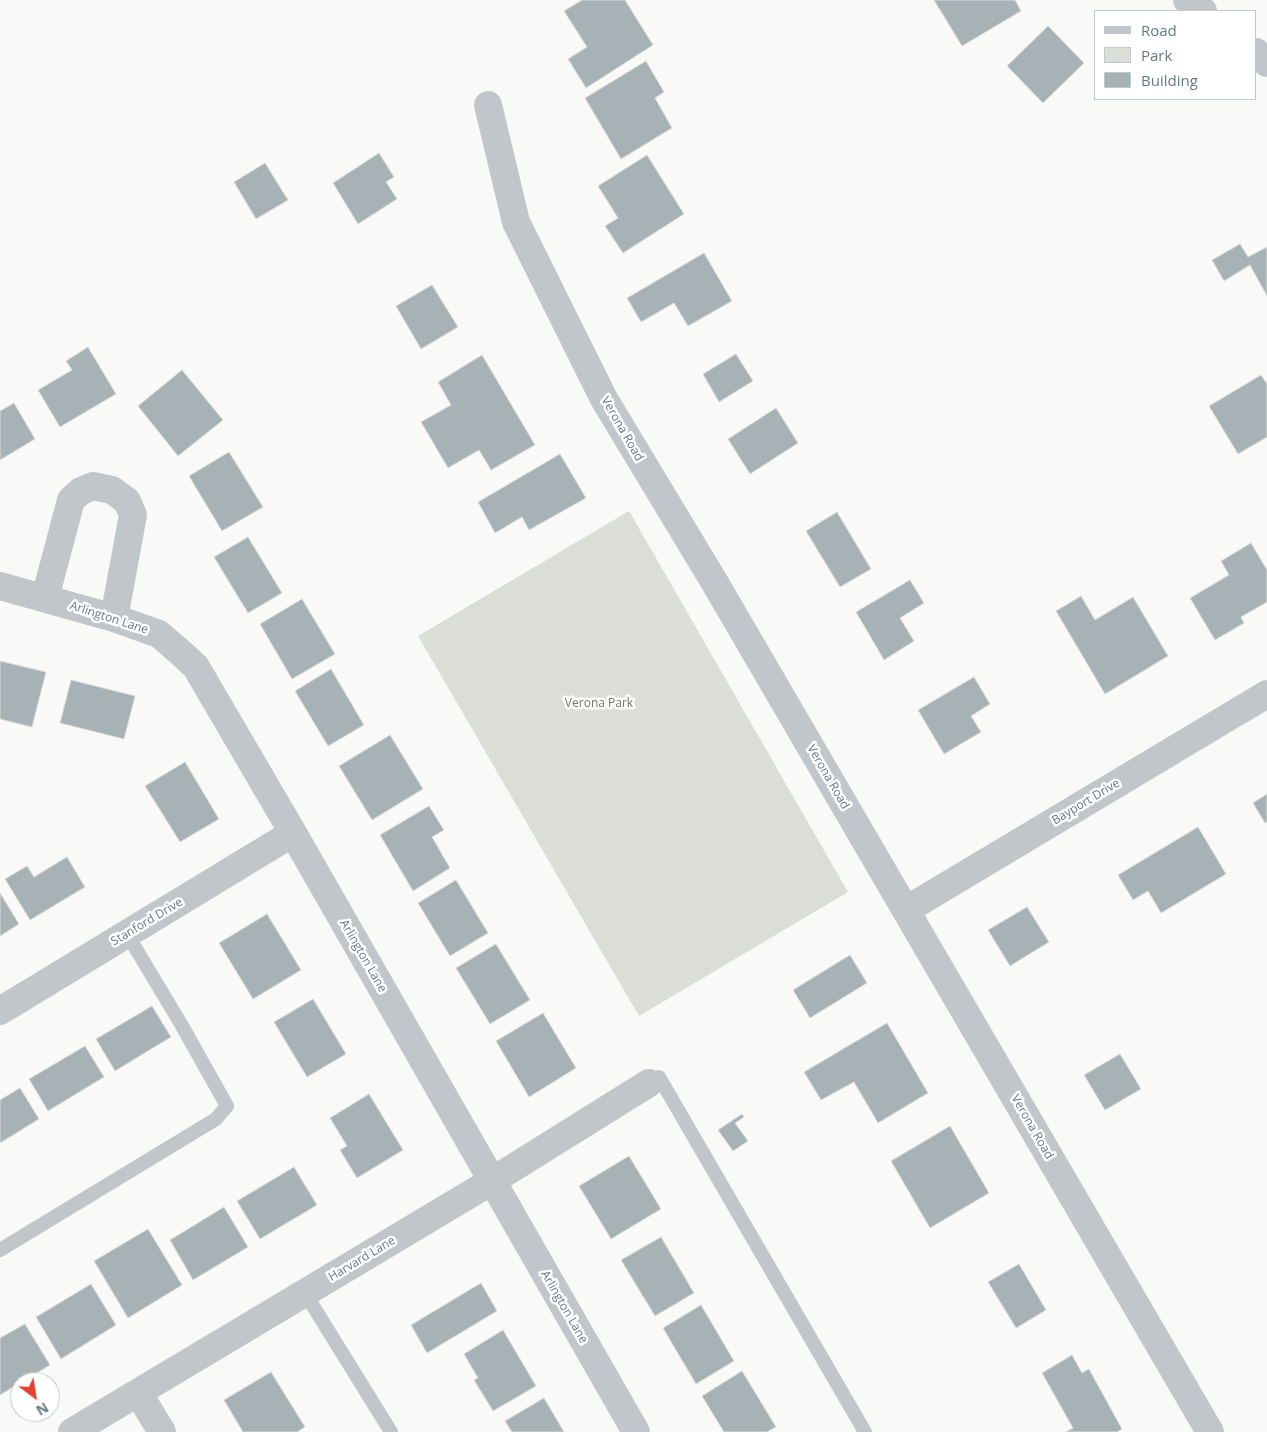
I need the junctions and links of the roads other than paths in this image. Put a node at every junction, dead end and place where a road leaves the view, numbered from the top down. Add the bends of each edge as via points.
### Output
1 (1186, 0) edge
2 (1201, 10) edge
3 (1257, 53) edge
4 (1267, 62) edge
5 (488, 105) dead end
6 (0, 586) edge
7 (45, 598) junction
8 (114, 618) junction
9 (1267, 694) edge
10 (293, 833) junction
11 (906, 910) junction
12 (127, 934) junction
13 (0, 1011) edge
14 (649, 1084) joint
15 (492, 1181) junction
16 (0, 1250) edge
17 (305, 1293) junction
18 (139, 1394) junction
19 (72, 1432) edge
20 (162, 1432) edge
21 (391, 1432) edge
22 (636, 1432) edge
23 (865, 1432) edge
24 (1210, 1432) edge

1 - 2 street
3 - 4 street
5 - 11 street, Verona Road via 516,222 604,399
6 - 7 street, Arlington Lane
7 - 8 street, Arlington Lane
7 - 8 street via 70,500 93,486 112,490 127,502 133,515
8 - 10 street, Arlington Lane via 159,634 196,668
9 - 11 street, Bayport Drive
10 - 12 street, Stanford Drive
10 - 15 street, Arlington Lane
11 - 24 street, Verona Road
12 - 13 street, Stanford Drive
12 - 16 lane via 227,1106 216,1119
14 - 15 street, Harvard Lane
14 - 23 lane via 660,1077
15 - 17 street, Harvard Lane
15 - 22 street, Arlington Lane
17 - 18 street, Harvard Lane
17 - 21 lane
18 - 19 street, Harvard Lane
18 - 20 street

